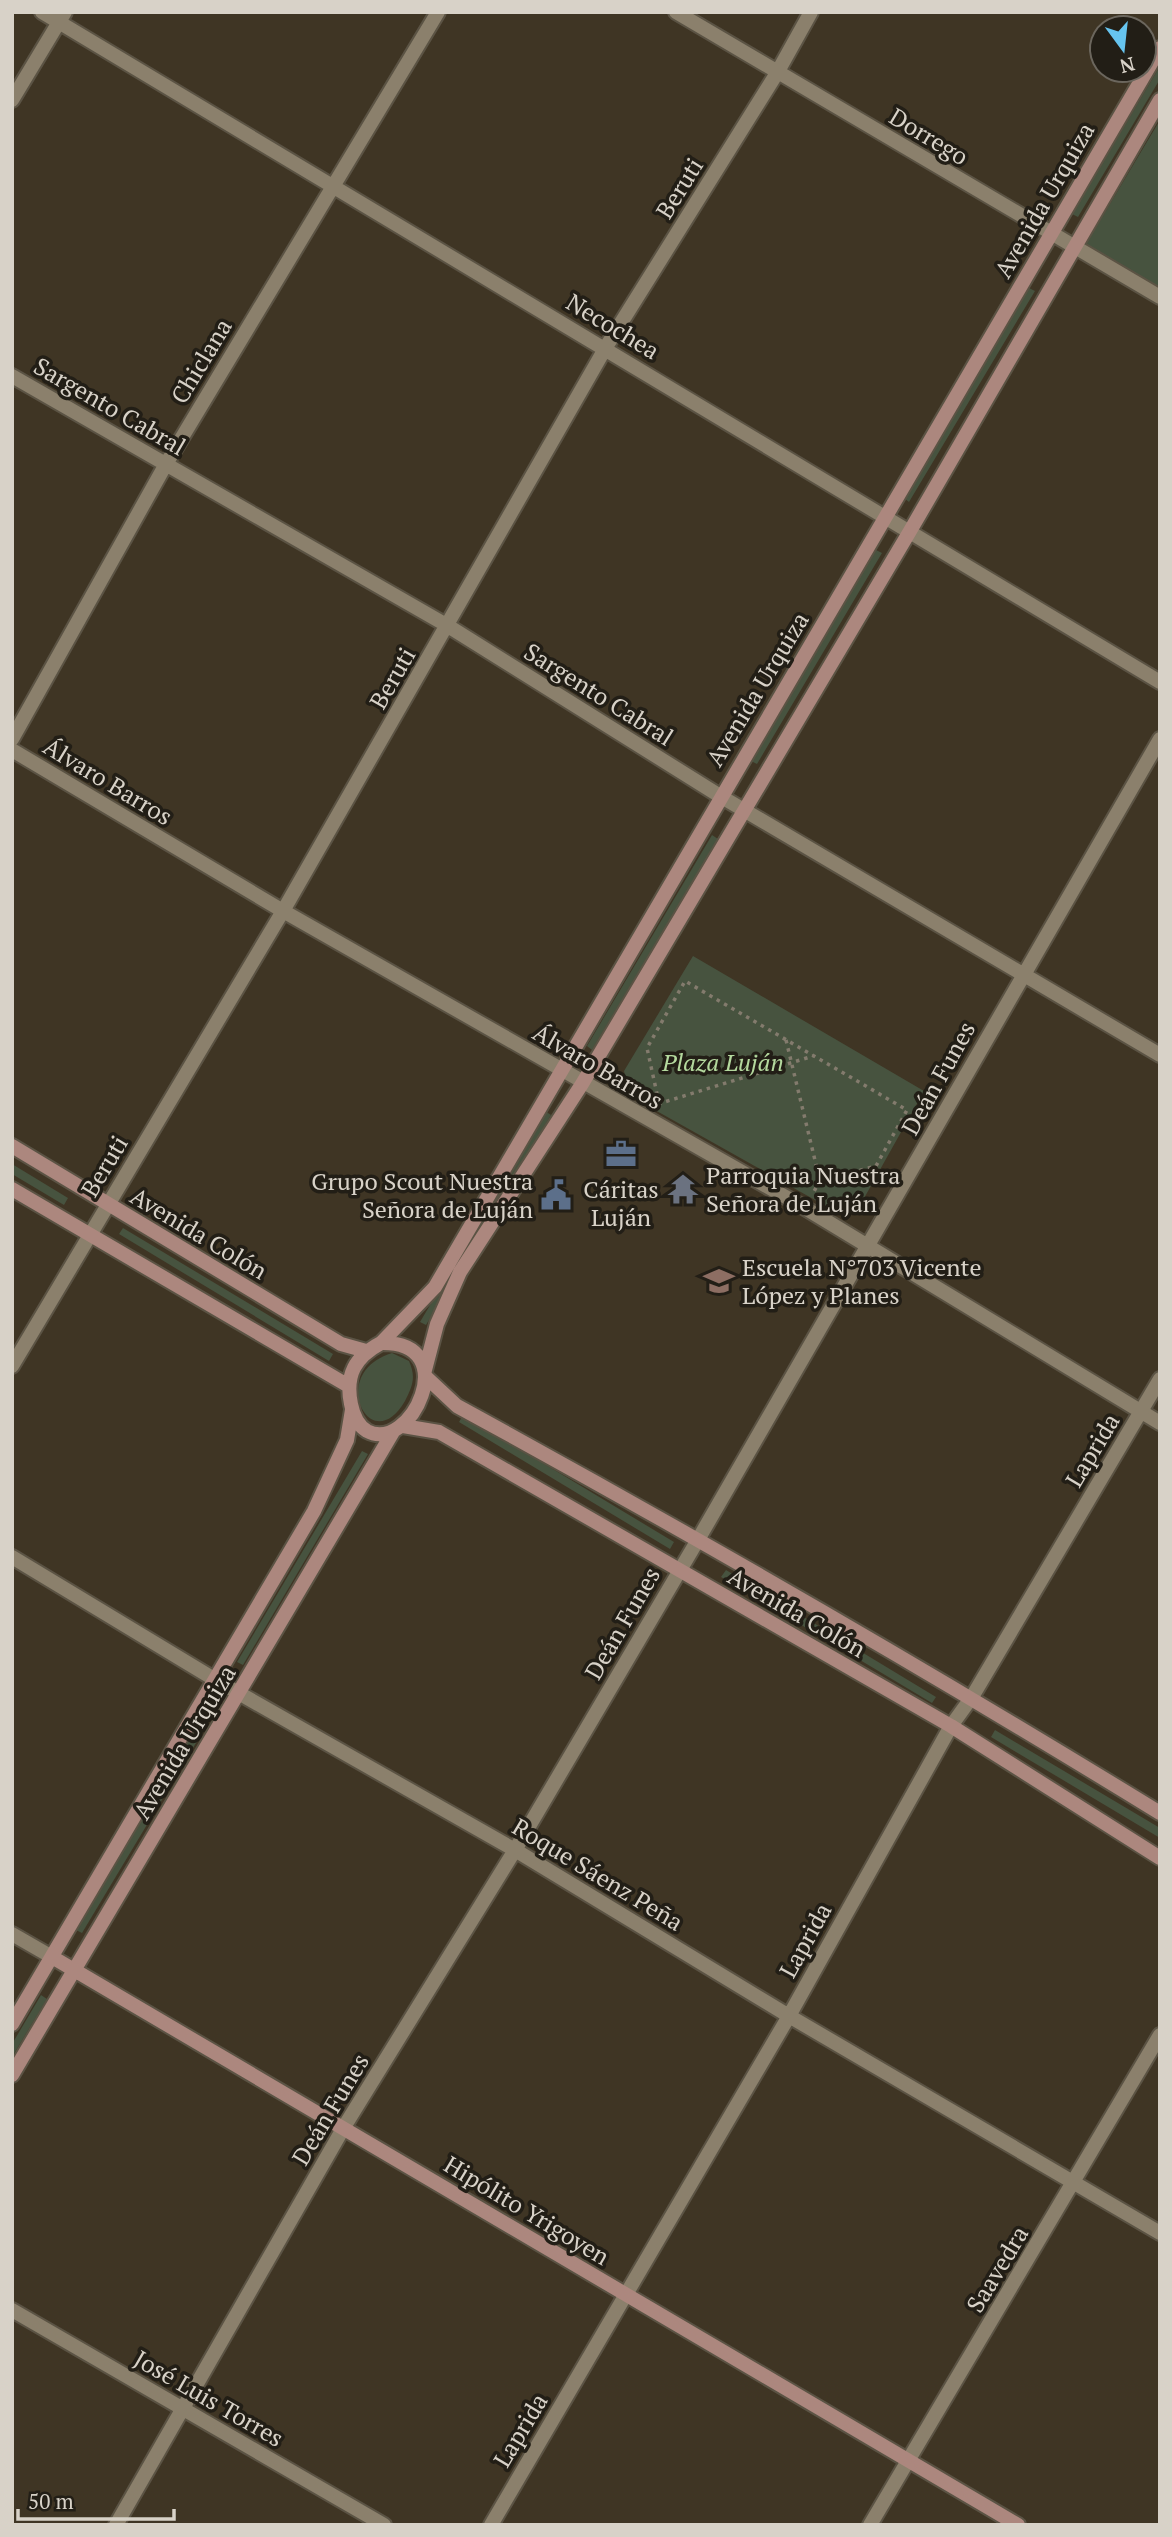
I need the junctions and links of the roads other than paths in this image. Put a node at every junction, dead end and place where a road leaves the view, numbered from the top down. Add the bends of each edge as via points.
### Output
1 (42, 12) edge
2 (438, 12) edge
3 (676, 12) edge
4 (811, 12) edge
5 (62, 17) edge
6 (1160, 48) edge
7 (777, 73) junction
8 (12, 100) edge
9 (1160, 100) edge
10 (331, 188) junction
11 (1051, 235) junction
12 (1073, 247) junction
13 (1160, 297) edge
14 (606, 347) junction
15 (12, 376) edge
16 (166, 464) junction
17 (886, 517) junction
18 (910, 531) junction
19 (448, 626) junction
20 (1160, 682) edge
21 (12, 739) edge
22 (1160, 739) edge
23 (12, 750) edge
24 (720, 796) junction
25 (744, 809) junction
26 (283, 911) junction
27 (1023, 974) junction
28 (1160, 1055) edge
29 (560, 1070) junction
30 (582, 1084) junction
31 (12, 1146) edge
32 (12, 1189) edge
33 (107, 1204) junction
34 (89, 1236) junction
35 (869, 1247) junction
36 (381, 1343) junction
37 (366, 1351) junction
38 (12, 1366) edge
39 (426, 1374) junction
40 (1160, 1378) edge
41 (347, 1385) junction
42 (352, 1410) junction
43 (1141, 1412) junction
44 (1160, 1423) edge
45 (398, 1429) junction
46 (699, 1538) junction
47 (12, 1557) edge
48 (679, 1571) junction
49 (214, 1679) junction
50 (240, 1694) junction
51 (972, 1697) junction
52 (951, 1727) junction
53 (1160, 1813) edge
54 (515, 1850) junction
55 (1160, 1858) edge
56 (12, 1934) edge
57 (52, 1957) junction
58 (72, 1969) junction
59 (789, 2016) junction
60 (12, 2024) edge
61 (1160, 2035) edge
62 (12, 2075) edge
63 (344, 2127) junction
64 (1075, 2183) junction
65 (1160, 2233) edge
66 (626, 2295) junction
67 (12, 2310) edge
68 (183, 2410) junction
69 (907, 2462) junction
70 (116, 2525) edge
71 (384, 2525) edge
72 (491, 2525) edge
73 (870, 2525) edge
74 (1017, 2525) edge

1 - 5 street, Necochea
2 - 10 street, Chiclana
3 - 7 street, Dorrego
4 - 7 street, Beruti
5 - 8 street
5 - 10 street, Necochea
6 - 11 main road, Avenida Urquiza
7 - 11 street, Dorrego
7 - 14 street, Beruti
9 - 12 main road, Avenida Urquiza
10 - 14 street, Necochea
10 - 16 street, Chiclana
11 - 12 street, Dorrego
11 - 17 main road, Avenida Urquiza
12 - 13 street, Dorrego
12 - 18 main road, Avenida Urquiza
14 - 17 street, Necochea
14 - 19 street, Beruti
15 - 16 street, Sargento Cabral
16 - 19 street, Sargento Cabral
16 - 21 street, Chiclana
17 - 18 street, Necochea
17 - 24 main road, Avenida Urquiza
18 - 20 street, Necochea
18 - 25 main road, Avenida Urquiza
19 - 24 street, Sargento Cabral
19 - 26 street, Beruti
22 - 27 street, Deán Funes
23 - 26 street, Álvaro Barros
24 - 25 street, Sargento Cabral
24 - 29 main road, Avenida Urquiza
25 - 27 street, Sargento Cabral
25 - 30 main road, Avenida Urquiza
26 - 29 street, Álvaro Barros
26 - 33 street, Beruti
27 - 28 street, Sargento Cabral
27 - 35 street, Deán Funes
29 - 30 street, Álvaro Barros
29 - 36 main road, Avenida Urquiza via 435,1287
30 - 35 street, Álvaro Barros
30 - 39 main road, Avenida Urquiza via 460,1272 437,1324
31 - 33 main road, Avenida Colón
32 - 34 main road
33 - 34 street, Beruti
33 - 37 main road, Avenida Colón via 341,1344
34 - 38 street, Beruti
34 - 41 main road
35 - 43 street, Álvaro Barros
35 - 46 street, Deán Funes
36 - 37 main road
36 - 39 main road via 409,1348 418,1355
37 - 41 main road via 353,1366
39 - 45 main road via 422,1395
39 - 46 main road, Avenida Colón via 457,1406
40 - 43 street, Laprida
41 - 42 main road
42 - 45 main road via 367,1431 380,1435
42 - 49 main road, Avenida Urquiza via 347,1440 314,1510
43 - 44 street, Álvaro Barros
43 - 51 street, Laprida
45 - 48 main road, Avenida Colón via 439,1432
45 - 50 main road, Avenida Urquiza
46 - 48 street, Deán Funes
46 - 51 main road, Avenida Colón
47 - 49 street, Roque Sáenz Peña
48 - 52 main road, Avenida Colón
48 - 54 street, Deán Funes
49 - 50 street, Roque Sáenz Peña
49 - 57 main road, Avenida Urquiza
50 - 54 street, Roque Sáenz Peña
50 - 58 main road, Avenida Urquiza
51 - 52 street, Laprida
51 - 53 main road, Avenida Colón
52 - 55 main road, Avenida Colón
52 - 59 street, Laprida
54 - 59 street, Roque Sáenz Peña
54 - 63 street, Deán Funes
56 - 57 street, Hipólito Yrigoyen
57 - 58 main road, Hipólito Yrigoyen
57 - 60 main road, Avenida Urquiza
58 - 62 main road, Avenida Urquiza
58 - 63 main road, Hipólito Yrigoyen
59 - 64 street, Roque Sáenz Peña
59 - 66 street, Laprida
61 - 64 street, Saavedra
63 - 66 main road, Hipólito Yrigoyen
63 - 68 street, Deán Funes
64 - 65 street, Roque Sáenz Peña
64 - 69 street, Saavedra
66 - 69 main road, Hipólito Yrigoyen
66 - 72 street, Laprida
67 - 68 street, José Luis Torres
68 - 70 street, Deán Funes
68 - 71 street, José Luis Torres
69 - 73 street, Saavedra
69 - 74 main road, Hipólito Yrigoyen

